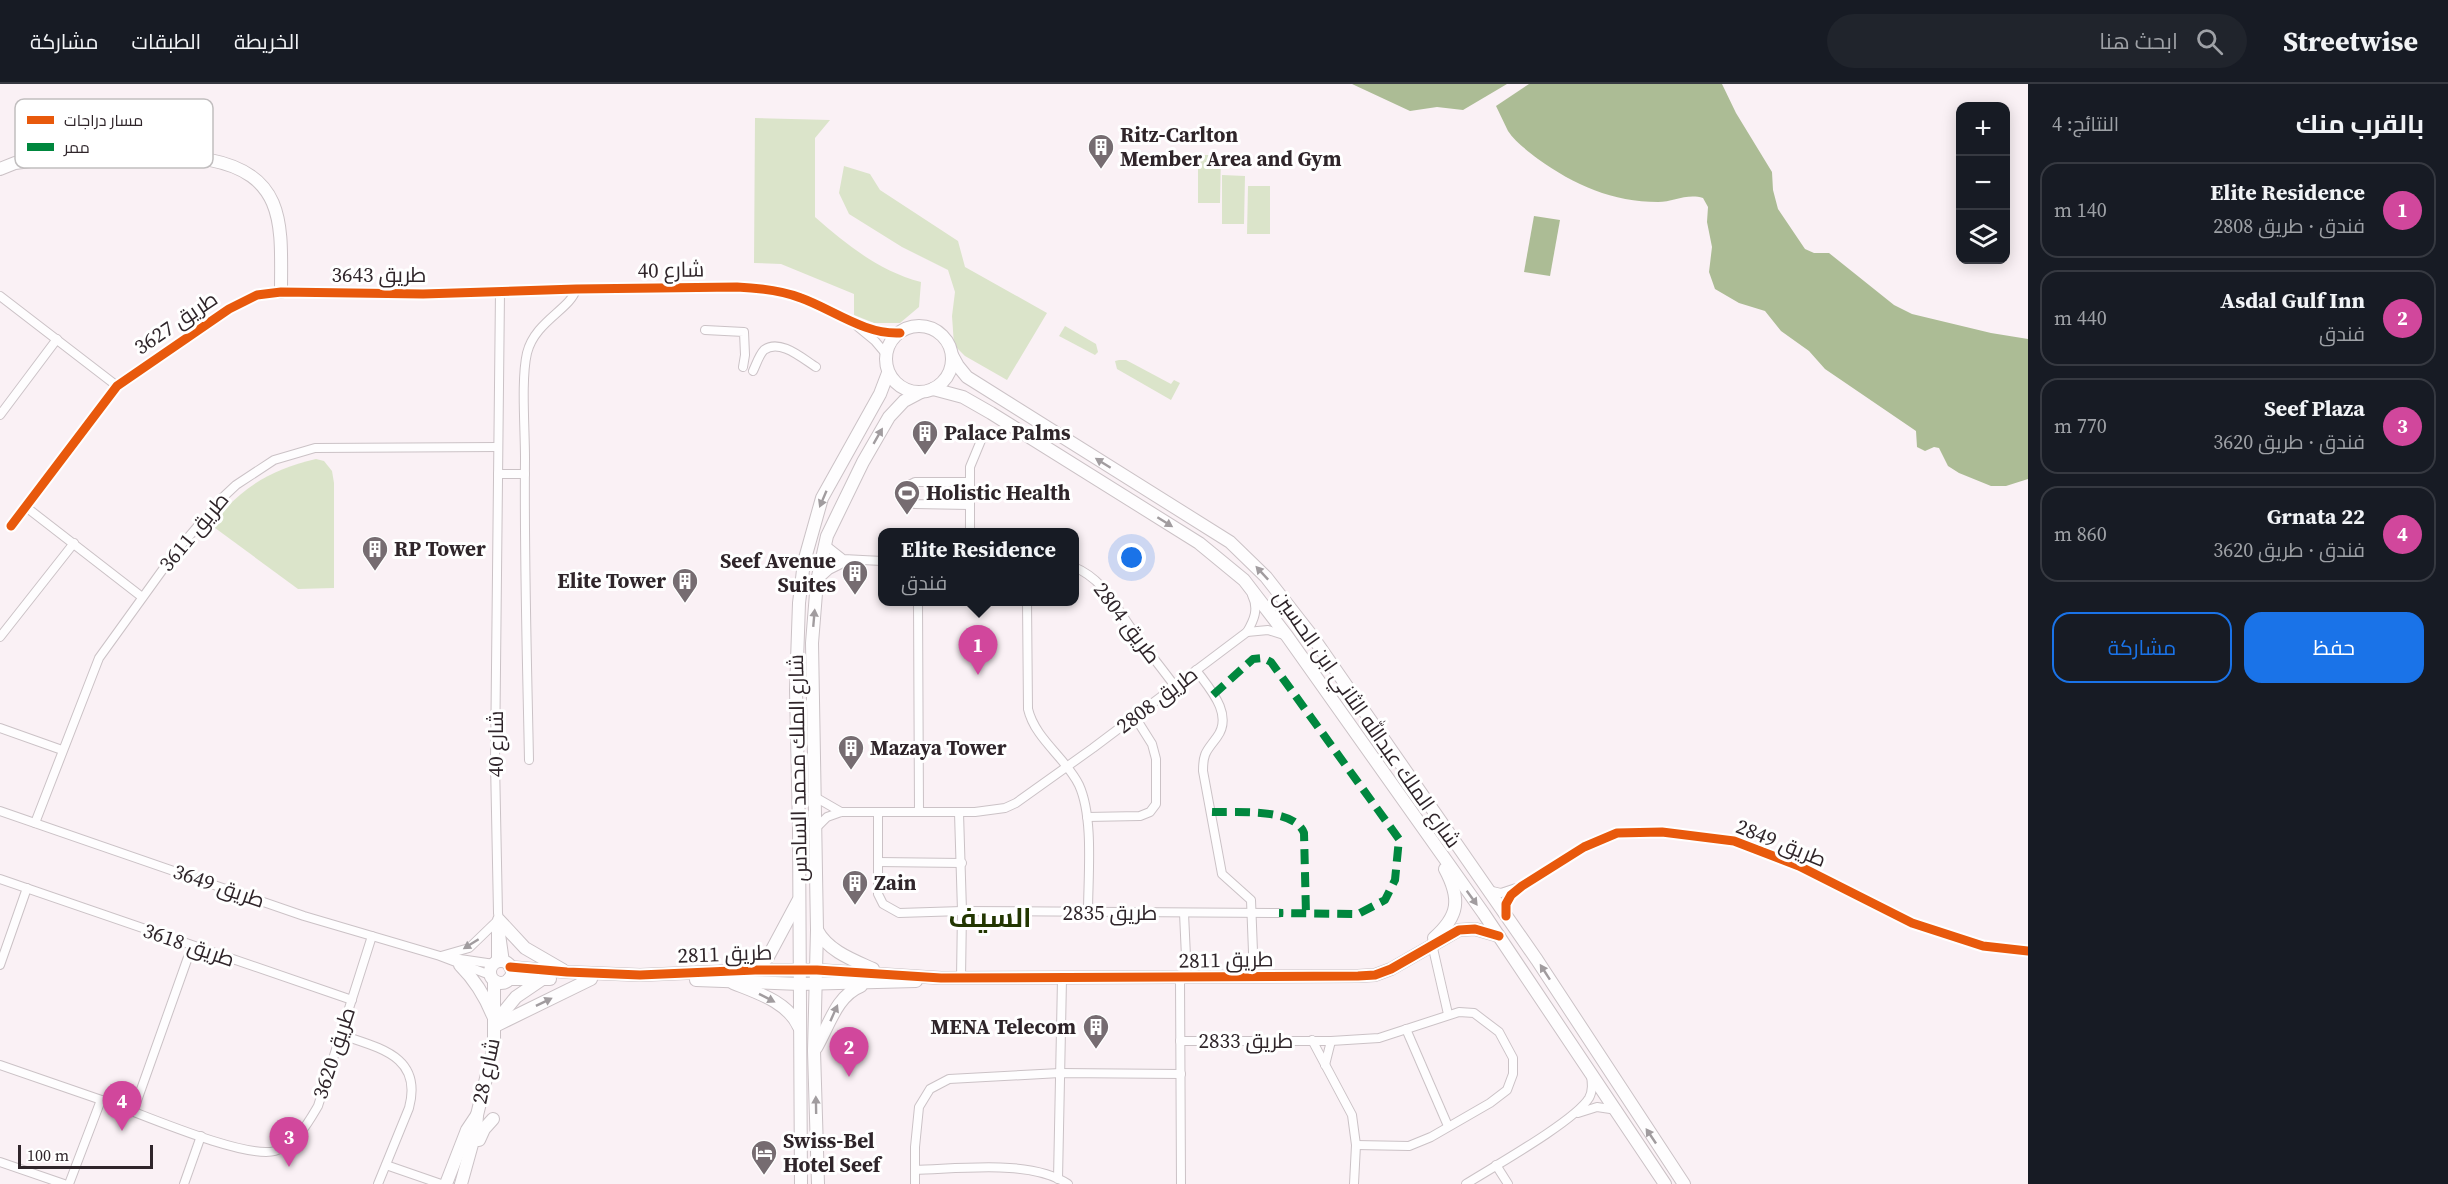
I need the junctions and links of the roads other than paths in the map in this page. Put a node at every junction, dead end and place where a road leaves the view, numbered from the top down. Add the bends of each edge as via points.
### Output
1 (213, 161) edge
2 (15, 164) edge
3 (0, 169) edge
4 (576, 289) junction
5 (281, 292) junction
6 (500, 292) junction
7 (257, 295) joint
8 (0, 296) edge
9 (838, 313) junction
10 (705, 330) dead end
11 (900, 333) junction
12 (57, 339) junction
13 (886, 354) junction
14 (952, 355) junction
15 (743, 367) dead end
16 (816, 367) dead end
17 (753, 371) dead end
18 (888, 373) junction
19 (117, 386) junction
20 (927, 391) junction
21 (0, 415) edge
22 (982, 438) dead end
23 (498, 447) junction
24 (498, 474) junction
25 (525, 474) junction
26 (969, 482) junction
27 (969, 505) junction
28 (26, 507) junction
29 (11, 526) dead end
30 (970, 528) edge
31 (74, 543) junction
32 (824, 544) junction
33 (850, 560) junction
34 (878, 561) edge
35 (1079, 570) edge
36 (1244, 580) junction
37 (817, 581) junction
38 (142, 597) junction
39 (918, 606) edge
40 (1027, 606) edge
41 (1247, 632) junction
42 (1287, 636) junction
43 (0, 637) edge
44 (1196, 670) junction
45 (1174, 685) junction
46 (1135, 717) junction
47 (0, 728) edge
48 (62, 750) junction
49 (529, 760) dead end
50 (1066, 766) junction
51 (815, 797) junction
52 (0, 811) edge
53 (841, 812) junction
54 (878, 812) junction
55 (919, 812) junction
56 (959, 813) junction
57 (1087, 817) junction
58 (35, 823) junction
59 (816, 828) junction
60 (1428, 837) junction
61 (878, 862) junction
62 (962, 863) junction
63 (0, 879) edge
64 (1522, 886) junction
65 (27, 888) junction
66 (1488, 890) junction
67 (799, 900) junction
68 (962, 911) junction
69 (1088, 913) junction
70 (1184, 913) junction
71 (1253, 913) junction
72 (1279, 913) dead end
73 (1506, 916) junction
74 (498, 919) junction
75 (817, 930) junction
76 (372, 936) junction
77 (1499, 936) junction
78 (192, 946) junction
79 (1427, 947) junction
80 (2028, 951) edge
81 (440, 956) junction
82 (460, 964) junction
83 (0, 965) edge
84 (755, 970) junction
85 (799, 970) junction
86 (817, 970) junction
87 (500, 972) junction
88 (567, 972) junction
89 (892, 973) junction
90 (941, 978) junction
91 (961, 978) junction
92 (1254, 978) junction
93 (544, 979) junction
94 (591, 979) junction
95 (1062, 979) junction
96 (1184, 979) junction
97 (724, 980) junction
98 (800, 984) junction
99 (818, 984) junction
100 (864, 984) junction
101 (352, 1000) junction
102 (1449, 1014) junction
103 (496, 1024) junction
104 (800, 1029) junction
105 (1406, 1029) junction
106 (342, 1035) junction
107 (1312, 1040) junction
108 (1180, 1041) junction
109 (1331, 1041) junction
110 (814, 1051) junction
111 (0, 1065) edge
112 (1325, 1066) junction
113 (1590, 1069) junction
114 (1060, 1073) junction
115 (1181, 1074) junction
116 (101, 1100) junction
117 (1617, 1110) junction
118 (133, 1112) junction
119 (477, 1115) junction
120 (1572, 1115) junction
121 (493, 1119) dead end
122 (1448, 1126) junction
123 (201, 1136) junction
124 (1356, 1144) junction
125 (0, 1162) edge
126 (468, 1162) junction
127 (386, 1165) junction
128 (1496, 1165) junction
129 (915, 1170) junction
130 (417, 1177) junction
131 (1058, 1179) junction
132 (64, 1184) edge
133 (69, 1184) edge
134 (184, 1184) edge
135 (378, 1184) edge
136 (426, 1184) edge
137 (441, 1184) edge
138 (446, 1184) edge
139 (461, 1184) edge
140 (801, 1184) edge
141 (818, 1184) edge
142 (915, 1184) edge
143 (1068, 1184) edge
144 (1181, 1184) edge
145 (1354, 1184) edge
146 (1467, 1184) edge
147 (1508, 1184) edge
148 (1665, 1184) edge
149 (1684, 1184) edge

1 - 5 main road via 244,171 269,195 281,228
2 - 3 main road
4 - 6 street, شارع 40
4 - 9 street, شارع 40 via 759,288 799,297
4 - 25 street, شارع 40 via 530,343
5 - 6 street, طريق 3643
5 - 7 street, طريق 3643
6 - 23 street, شارع 40
7 - 19 street, طريق 3627 via 229,309
8 - 12 street
9 - 11 street, شارع 40 via 872,329
9 - 13 street, شارع 40 via 869,335
10 - 15 street via 744,332
11 - 13 main road via 889,344
11 - 14 main road via 911,327 931,328 946,340
12 - 19 street
12 - 21 street
13 - 18 main road
14 - 20 main road via 946,378
66 -> 14 main road, شارع الملك عبدالله الثاني ابن الحسين via 1312,636 1250,561 1200,522 967,377
16 - 17 street via 787,349 775,347 761,353
18 - 20 main road via 902,388
18 -> 67 main road, شارع الملك محمد السادس via 822,498 804,562 798,603 796,690
19 - 28 street, طريق 3627
32 -> 20 main road, شارع الملك محمد السادس via 889,417 904,401
20 -> 36 main road, شارع الملك عبدالله الثاني ابن الحسين via 963,397 991,413 1199,543
22 - 26 street via 972,459
23 - 24 street, شارع 40
23 - 38 street, طريق 3611 via 315,448 274,460 248,475 220,500
24 - 25 street
24 - 74 street, شارع 40
25 - 49 street, شارع 40
26 - 27 street
26 - 27 street via 915,482 909,485 906,495 915,504
27 - 30 street
28 - 29 street, طريق 3627
28 - 31 street
31 - 38 street
31 - 43 street
32 - 33 street
32 - 37 main road, شارع الملك محمد السادس
33 - 34 street
33 - 37 street
35 - 45 street, طريق 2804 via 1104,587
36 - 41 street via 1255,601 1253,621
36 - 42 main road, شارع الملك عبدالله الثاني ابن الحسين
51 -> 37 main road, شارع الملك محمد السادس via 812,643
38 - 48 street, طريق 3611 via 99,658
39 - 55 street
40 - 50 street via 1028,710
41 - 42 street via 1268,630
41 - 44 street, طريق 2808
42 - 60 main road, شارع الملك عبدالله الثاني ابن الحسين
44 - 45 street, طريق 2808
44 - 71 street via 1214,695 1222,715 1223,726 1203,757 1222,874 1251,900
45 - 46 street, طريق 2808
46 - 50 street, طريق 2808
46 - 57 street via 1155,754 1154,808 1140,816
47 - 48 street
48 - 58 street, طريق 3611
50 - 56 street, طريق 2808 via 1005,808
50 - 57 street via 1078,784
51 - 53 street, طريق 2808
51 - 59 main road, شارع الملك محمد السادس
52 - 58 street, طريق 3649
53 - 54 street, طريق 2808
53 - 59 street via 827,817
54 - 55 street, طريق 2808
54 - 61 street, طريق 2835
55 - 56 street, طريق 2808
56 - 62 street
57 - 69 street
58 - 76 street, طريق 3649
59 - 75 main road, شارع الملك محمد السادس
60 -> 77 main road, شارع الملك عبدالله الثاني ابن الحسين
60 - 79 main road, طريق 2811 via 1450,877 1456,907
61 - 62 street
61 - 68 street, طريق 2835 via 878,894 892,910
62 - 68 street
63 - 65 street, طريق 3618
64 - 66 street, طريق 2849 via 1501,893
64 - 73 street, طريق 2849 via 1507,899
64 - 80 street, طريق 2849 via 1584,847 1617,833 1707,836 1734,841 1788,861 1912,923 1983,946
65 - 78 street, طريق 3618
65 - 83 street
66 - 73 main road, شارع الملك عبدالله الثاني ابن الحسين
67 - 84 main road via 768,957
67 - 85 main road, شارع الملك محمد السادس
68 - 69 street, طريق 2835
68 - 91 street
69 - 70 street, طريق 2835
70 - 71 street, طريق 2835
70 - 96 street, طريق 2833
71 - 72 street, طريق 2835
71 - 92 street
149 -> 73 main road, شارع الملك عبدالله الثاني ابن الحسين
74 -> 81 street via 469,948
74 - 87 street, شارع 40
74 - 88 main road via 525,948
75 - 86 main road, شارع الملك محمد السادس
75 - 89 main road via 828,944 849,958 874,970
76 - 81 street, طريق 3649
76 - 101 street, طريق 3620
77 - 79 main road, طريق 2811 via 1475,929 1459,930
77 - 113 main road, شارع الملك عبدالله الثاني ابن الحسين
78 - 101 street, طريق 3618
78 - 118 street
79 - 92 main road, طريق 2811 via 1375,975
79 - 102 street
81 - 82 street, طريق 3649
81 - 87 street, طريق 3649
82 - 87 street, طريق 3649
82 - 103 main road via 487,1001
84 - 85 main road, طريق 2811
84 - 88 main road, طريق 2811 via 640,975
85 - 86 main road, طريق 2811
85 - 98 main road, شارع الملك محمد السادس
86 - 89 main road, طريق 2811
86 - 99 main road, شارع الملك محمد السادس
87 - 88 main road, طريق 2811
87 - 93 main road, طريق 2811
87 - 103 main road, شارع 28
89 - 90 main road, طريق 2811
90 - 91 main road, طريق 2811
90 - 100 main road, طريق 2811
91 - 95 main road, طريق 2811
92 - 96 main road, طريق 2811
93 - 94 main road, طريق 2811
93 - 103 main road via 516,997
94 - 97 main road, طريق 2811
103 -> 94 main road
95 - 96 main road, طريق 2811
95 - 114 street
96 - 108 street, طريق 2833
97 - 98 main road, طريق 2811
97 -> 104 main road via 785,1008
98 - 99 main road, طريق 2811
98 - 104 main road, شارع الملك محمد السادس
99 - 100 main road, طريق 2811
99 - 110 main road, شارع الملك محمد السادس
110 -> 100 main road via 843,997
101 - 106 street, طريق 3620
102 - 105 street, طريق 2833
102 - 122 street, طريق 2833 via 1474,1013 1500,1032 1513,1058 1513,1074 1507,1090
103 - 119 main road, شارع 28
104 - 140 main road, شارع الملك محمد السادس
105 - 109 street, طريق 2833 via 1379,1038
105 - 122 street
106 - 123 street, طريق 3620 via 318,1106 296,1138 281,1149 260,1153
106 - 127 street via 387,1050 409,1075 412,1098
107 - 108 street, طريق 2833
107 - 109 street, طريق 2833
107 - 112 street, طريق 2833
108 - 115 street, طريق 2833
109 - 112 street
141 -> 110 main road, شارع الملك محمد السادس
111 - 116 street, طريق 3620
112 - 124 street, طريق 2833 via 1352,1115
113 - 117 main road, شارع الملك عبدالله الثاني ابن الحسين
113 - 120 street via 1590,1096
114 - 115 street, طريق 2833
114 - 129 street, طريق 2833 via 959,1077 930,1089 919,1107
114 - 131 street
115 - 144 street, طريق 2833
116 - 118 street, طريق 3620
116 - 133 street
117 - 120 street via 1597,1107
117 - 148 main road, شارع الملك عبدالله الثاني ابن الحسين
118 - 123 street, طريق 3620
119 - 126 main road, شارع 28
119 - 138 main road, شارع 28
120 - 128 street
121 - 126 main road
122 - 124 street, طريق 2833 via 1409,1146
123 - 134 street
124 - 145 street, طريق 2833
125 - 132 street
126 - 139 main road, شارع 28
127 - 130 street
127 - 135 street
128 - 146 street
128 - 147 street
129 - 131 street via 1014,1169
129 - 142 street, طريق 2833
130 - 136 street
130 - 137 street
131 - 143 street

